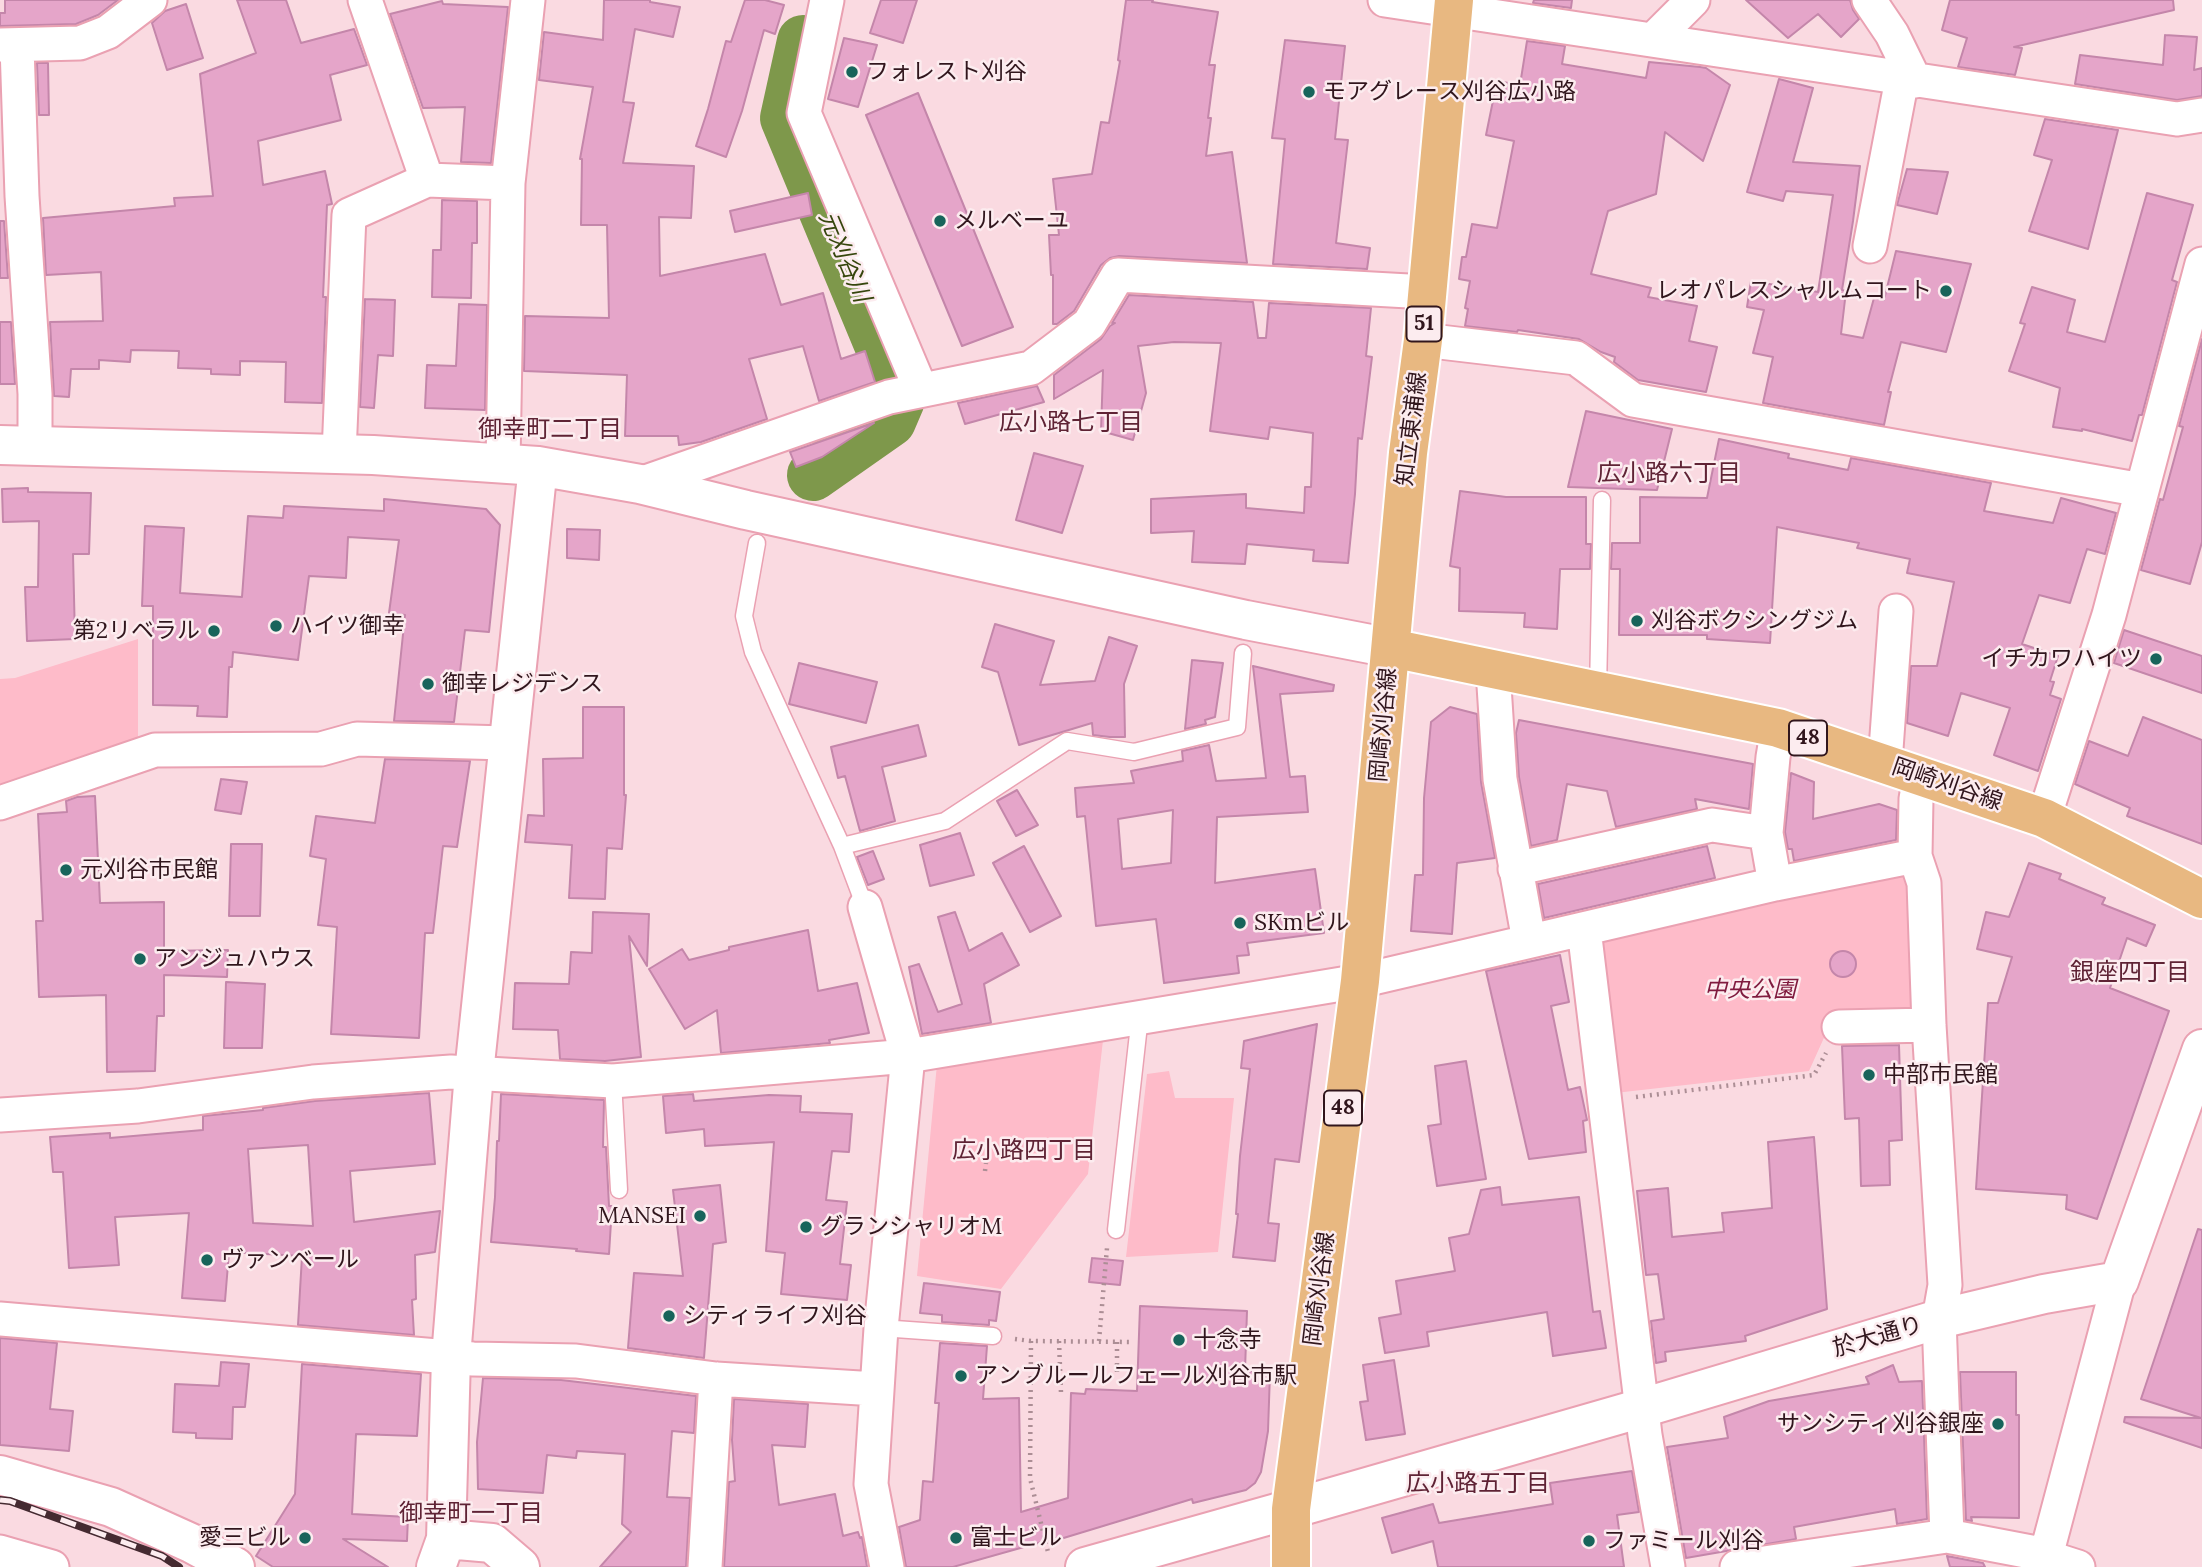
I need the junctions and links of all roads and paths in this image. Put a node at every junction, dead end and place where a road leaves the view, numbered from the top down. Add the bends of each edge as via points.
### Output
1 (150, 0) edge
2 (365, 0) edge
3 (528, 0) edge
4 (827, 0) edge
5 (1385, 0) edge
6 (1693, 0) edge
7 (1869, 0) edge
8 (1454, 5) edge
9 (1653, 40) junction
10 (8, 45) edge
11 (1909, 80) junction
12 (2202, 115) edge
13 (427, 180) junction
14 (508, 184) junction
15 (1870, 246) dead end
16 (2202, 264) edge
17 (1427, 292) junction
18 (1423, 340) junction
19 (907, 393) junction
20 (18, 446) edge
21 (339, 454) junction
22 (520, 464) junction
23 (640, 484) junction
24 (2142, 491) junction
25 (1602, 500) dead end
26 (757, 543) dead end
27 (1896, 611) dead end
28 (1391, 648) junction
29 (1243, 653) dead end
30 (1493, 670) junction
31 (1598, 692) junction
32 (1778, 728) junction
33 (507, 743) junction
34 (1902, 769) junction
35 (0, 803) edge
36 (2044, 818) junction
37 (1766, 833) junction
38 (842, 846) junction
39 (1916, 856) junction
40 (1515, 869) junction
41 (1775, 884) junction
42 (2202, 899) edge
43 (865, 907) joint
44 (1584, 929) junction
45 (1529, 941) junction
46 (1360, 981) junction
47 (1140, 1016) junction
48 (1929, 1025) junction
49 (1839, 1027) joint
50 (2202, 1049) edge
51 (908, 1056) junction
52 (474, 1073) junction
53 (613, 1081) junction
54 (1604, 1101) junction
55 (0, 1115) edge
56 (986, 1163) dead end
57 (985, 1171) dead end
58 (619, 1190) dead end
59 (1116, 1230) joint
60 (2119, 1281) junction
61 (0, 1319) edge
62 (1939, 1319) junction
63 (881, 1328) junction
64 (993, 1336) joint
65 (1031, 1341) junction
66 (1059, 1341) junction
67 (1099, 1341) junction
68 (1117, 1342) junction
69 (1133, 1342) dead end
70 (451, 1357) junction
71 (1117, 1376) dead end
72 (716, 1379) junction
73 (876, 1390) junction
74 (1060, 1393) dead end
75 (1642, 1408) junction
76 (0, 1475) edge
77 (1291, 1509) junction
78 (1947, 1536) junction
79 (0, 1552) edge
80 (1048, 1552) dead end
81 (441, 1553) edge
82 (2044, 1561) edge
83 (52, 1567) edge
84 (235, 1567) edge
85 (520, 1567) edge
86 (705, 1567) edge
87 (887, 1567) edge
88 (1085, 1567) edge
89 (1291, 1567) edge
90 (1668, 1567) edge
91 (1737, 1567) edge
92 (2078, 1567) edge

1 - 10 street via 108,32 80,43
2 - 13 street
3 - 14 street
4 - 19 street via 804,113
5 - 8 street
6 - 9 street
7 - 11 street via 1892,34
8 - 9 street
8 - 17 main road, 知立東浦線 / 51
9 - 11 street
10 - 20 street via 35,394
11 - 12 street via 2177,119
11 - 15 street
13 - 14 street
13 - 21 street via 349,215
14 - 22 street
16 - 24 street
17 - 18 main road, 知立東浦線 / 51
17 - 19 street via 1118,275 1089,324 1031,368
18 - 24 street via 1576,358 1633,400
18 - 28 main road, 知立東浦線 / 51
19 - 23 street
20 - 21 street
21 - 22 street
22 - 23 street
22 - 33 street
23 - 28 street
24 - 36 street via 2109,615
25 - 31 lane
26 - 38 lane via 744,617 753,652
27 - 34 street
28 - 30 main road, 岡崎刈谷線 / 48
28 - 46 main road, 岡崎刈谷線 / 48
29 - 38 lane via 1237,727 1134,751 1067,741 945,821
30 - 31 main road, 岡崎刈谷線 / 48
30 - 40 street via 1500,779
31 - 32 main road, 岡崎刈谷線 / 48
32 - 34 main road, 岡崎刈谷線 / 48
32 - 37 street
33 - 35 street via 357,739 321,749 155,750
33 - 52 street
34 - 36 main road, 岡崎刈谷線 / 48
34 - 39 street via 1916,799
36 - 42 main road, 岡崎刈谷線 / 48
37 - 40 street via 1712,825
37 - 41 street
38 - 43 lane
39 - 41 street
39 - 48 street via 1924,883
40 - 45 street
41 - 44 street
43 - 51 street
44 - 45 street
44 - 54 street
45 - 46 street
46 - 47 street
46 - 77 main road, 岡崎刈谷線 / 48
47 - 51 street
47 - 59 lane
48 - 49 street
48 - 62 street via 1945,1284
49 - 54 path via 1814,1075
50 - 60 street
51 - 53 street
51 - 63 street
52 - 53 street
52 - 55 street via 313,1082 138,1106
52 - 70 street
53 - 58 lane
54 - 75 street
56 - 57 path
59 - 67 path via 1107,1248
60 - 62 street, 於大通り
60 - 82 street
61 - 70 street
62 - 75 street, 於大通り
62 - 78 street
63 - 64 lane
63 - 73 street
64 - 65 path
65 - 66 path
65 - 80 path via 1030,1478
66 - 67 path
66 - 74 path
67 - 68 path
68 - 69 path
68 - 71 path
70 - 72 street via 576,1361
70 - 81 street
72 - 73 street
72 - 86 street
73 - 87 street via 871,1484
75 - 77 street, 於大通り
75 - 90 street
76 - 84 street via 111,1507
77 - 88 street, 於大通り
77 - 89 main road, 岡崎刈谷線 / 48
78 - 82 street
78 - 91 street
79 - 83 street
81 - 85 street via 492,1543
82 - 92 street

